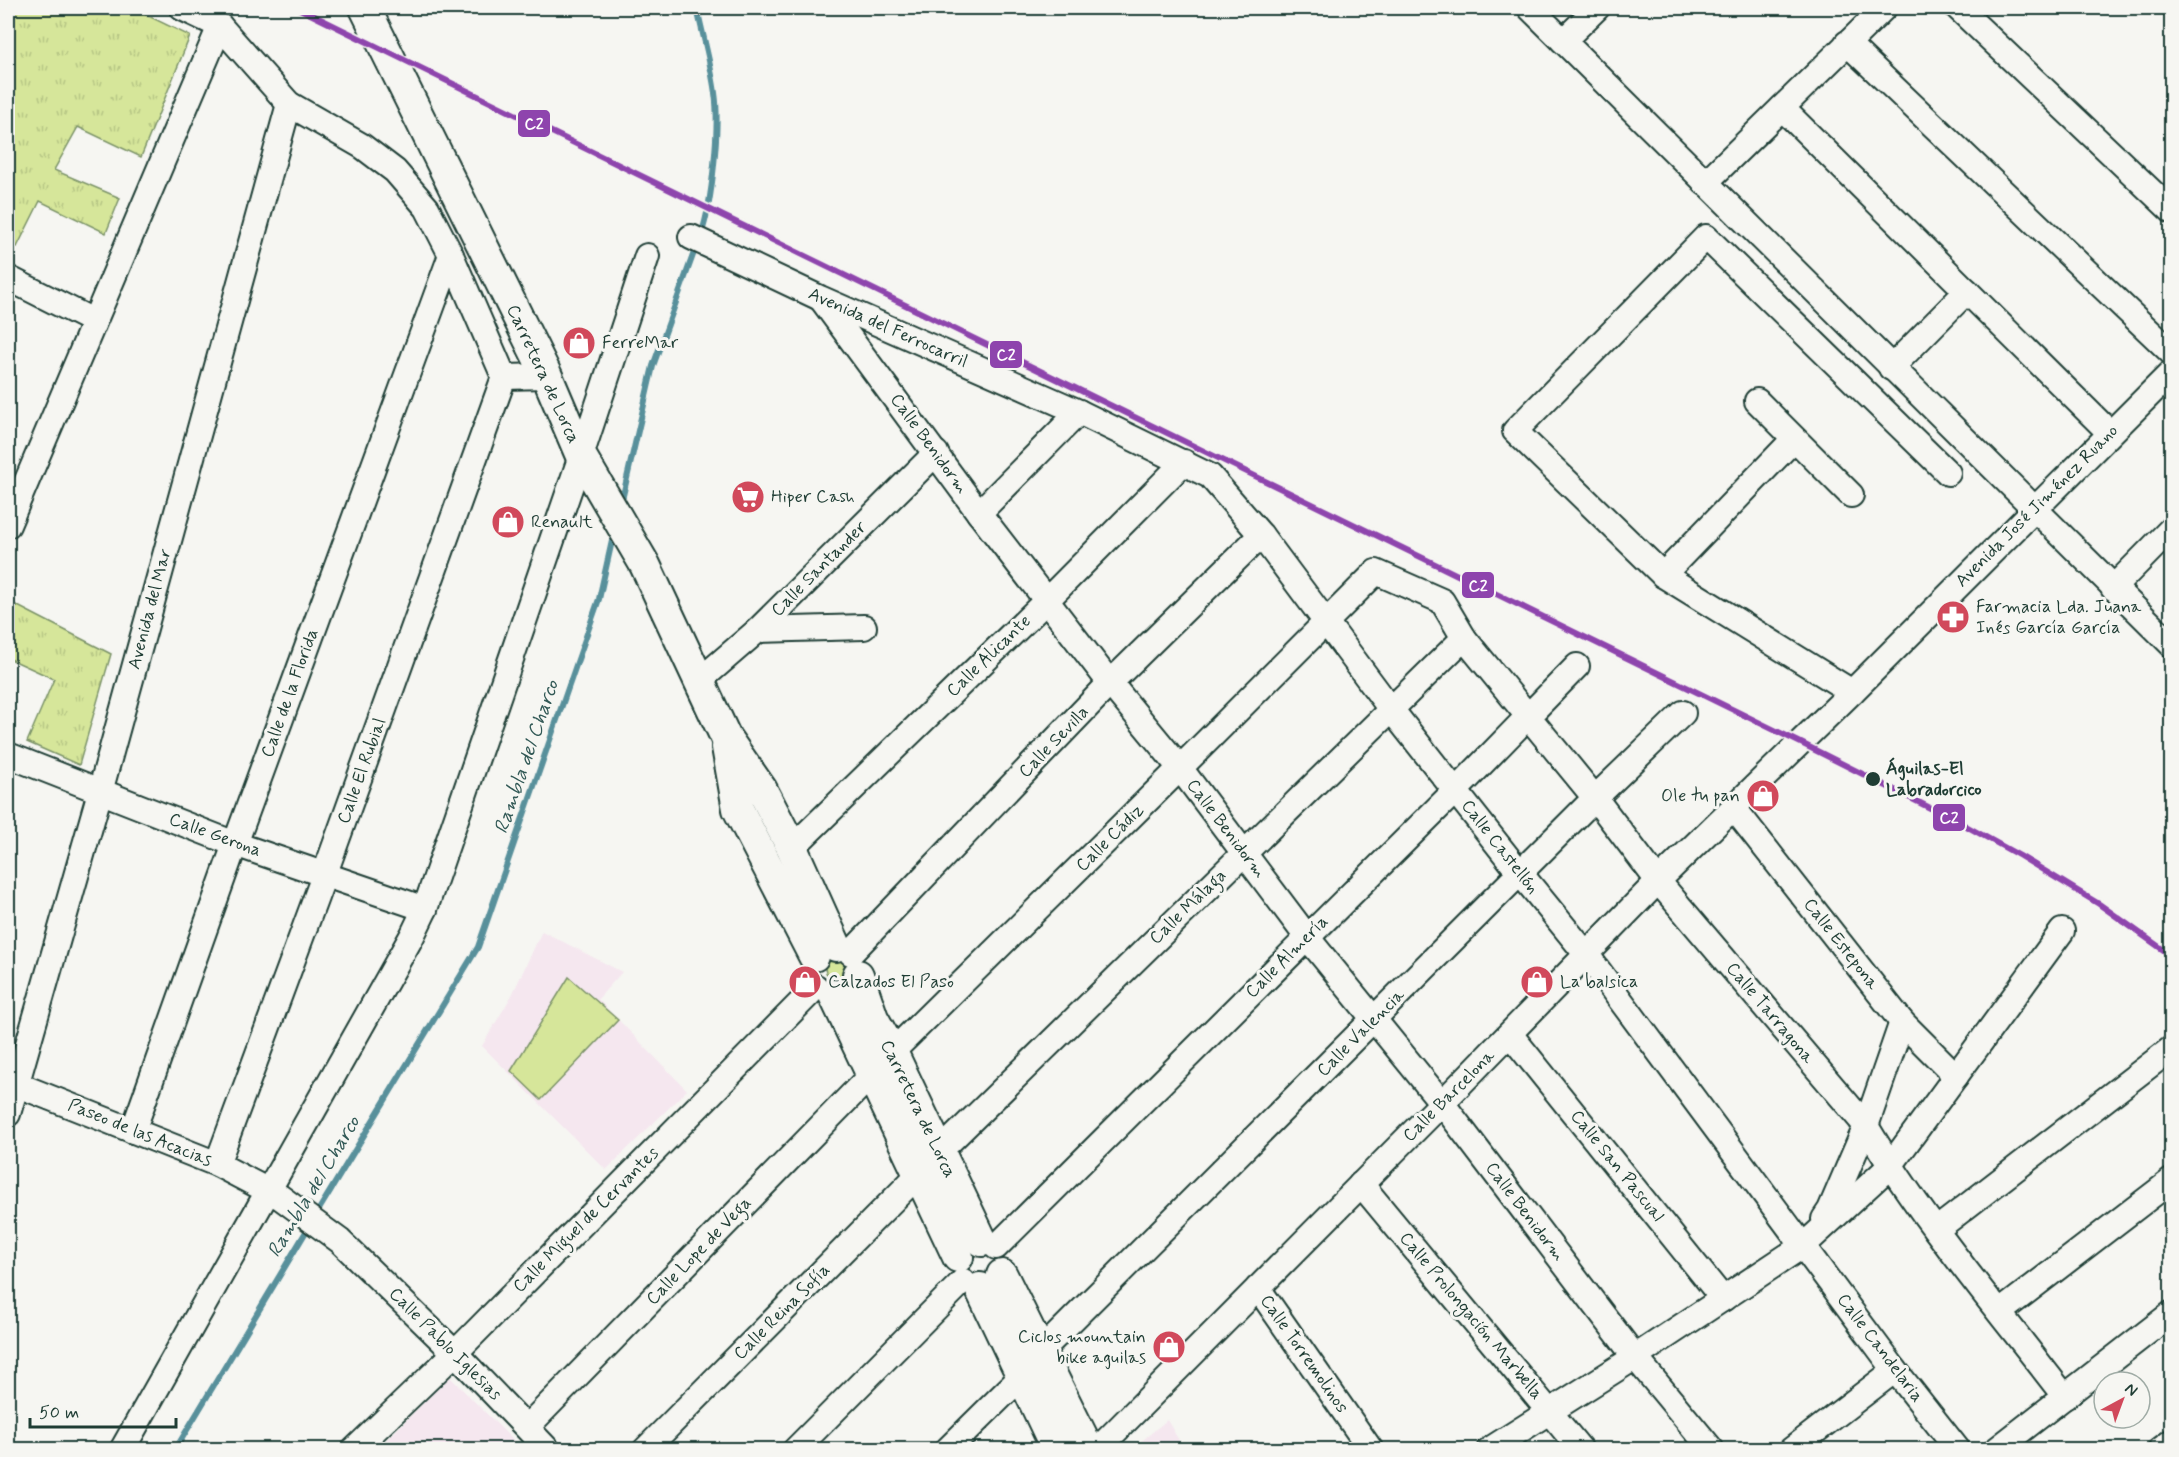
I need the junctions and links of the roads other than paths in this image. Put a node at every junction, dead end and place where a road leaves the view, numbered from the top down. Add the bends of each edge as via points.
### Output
1 (182, 8) edge
2 (365, 8) edge
3 (1530, 8) edge
4 (1597, 8) edge
5 (1884, 8) edge
6 (1958, 8) edge
7 (220, 26) junction
8 (1563, 41) junction
9 (1848, 43) junction
10 (289, 104) junction
11 (1782, 108) junction
12 (1706, 183) junction
13 (2172, 211) edge
14 (691, 237) dead end
15 (451, 255) junction
16 (647, 256) dead end
17 (8, 278) edge
18 (1967, 291) junction
19 (820, 298) junction
20 (93, 321) junction
21 (2172, 353) edge
22 (1892, 368) junction
23 (2172, 372) edge
24 (547, 376) junction
25 (504, 377) junction
26 (1757, 401) dead end
27 (1079, 412) junction
28 (2110, 433) junction
29 (1794, 439) junction
30 (936, 453) junction
31 (1184, 462) junction
32 (585, 463) junction
33 (1948, 473) dead end
34 (1851, 495) dead end
35 (2034, 510) junction
36 (979, 513) junction
37 (8, 525) edge
38 (2172, 528) edge
39 (1261, 535) junction
40 (1663, 575) junction
41 (2113, 588) junction
42 (1047, 600) junction
43 (1327, 623) junction
44 (864, 627) dead end
45 (758, 630) junction
46 (1464, 638) junction
47 (2172, 645) edge
48 (1577, 666) dead end
49 (699, 681) junction
50 (1110, 683) junction
51 (1852, 692) junction
52 (1390, 708) junction
53 (1683, 712) dead end
54 (1529, 716) junction
55 (726, 738) junction
56 (1800, 742) joint
57 (8, 755) edge
58 (1180, 768) junction
59 (1456, 790) junction
60 (100, 792) junction
61 (1595, 798) junction
62 (1732, 807) junction
63 (235, 844) junction
64 (792, 848) junction
65 (1244, 852) junction
66 (325, 873) junction
67 (1520, 873) junction
68 (1658, 880) junction
69 (425, 909) junction
70 (2062, 931) dead end
71 (1307, 937) junction
72 (1587, 954) junction
73 (840, 957) junction
74 (825, 991) junction
75 (1374, 1019) junction
76 (1902, 1022) junction
77 (1510, 1034) junction
78 (2172, 1048) edge
79 (892, 1052) junction
80 (871, 1075) junction
81 (1956, 1076) junction
82 (12, 1082) edge
83 (1442, 1103) junction
84 (8, 1114) edge
85 (1866, 1126) junction
86 (133, 1131) junction
87 (929, 1163) junction
88 (217, 1164) junction
89 (1890, 1166) junction
90 (2172, 1180) edge
91 (1361, 1184) junction
92 (275, 1193) junction
93 (1936, 1230) junction
94 (340, 1241) joint
95 (1804, 1245) junction
96 (980, 1265) junction
97 (1257, 1288) junction
98 (1723, 1299) junction
99 (2000, 1312) junction
100 (2172, 1313) edge
101 (455, 1353) junction
102 (1039, 1353) junction
103 (1635, 1357) junction
104 (1896, 1370) junction
105 (1022, 1377) junction
106 (2065, 1397) junction
107 (1550, 1411) junction
108 (527, 1427) junction
109 (2172, 1441) edge
110 (122, 1449) edge
111 (354, 1449) edge
112 (548, 1449) edge
113 (645, 1449) edge
114 (795, 1449) edge
115 (947, 1449) edge
116 (1057, 1449) edge
117 (1089, 1449) edge
118 (1097, 1449) edge
119 (1371, 1449) edge
120 (1489, 1449) edge
121 (1581, 1449) edge
122 (1712, 1449) edge
123 (1791, 1449) edge
124 (1958, 1449) edge
125 (1996, 1449) edge
126 (2160, 1449) edge

1 - 7 street
2 - 24 main road, Carretera de Lorca
3 - 8 street
4 - 8 street
5 - 9 street
6 - 13 street
7 - 10 street
7 - 20 street
8 - 12 street
9 - 11 street
9 - 21 street
10 - 15 street via 362,146 395,171 427,208
10 - 60 street, Avenida del Mar
11 - 12 street
11 - 18 street
12 - 22 street
14 - 19 street, Avenida del Ferrocarril
15 - 25 street
15 - 63 street, Calle de la Florida
16 - 32 street
17 - 20 street
18 - 22 street
18 - 28 street
19 - 27 street, Avenida del Ferrocarril
19 - 30 street, Calle Benidorm
20 - 37 street
22 - 35 street
23 - 28 street, Avenida José Jiménez Ruano
24 - 25 street
24 - 32 main road, Carretera de Lorca
25 - 66 street, Calle El Rubial
26 - 29 street
27 - 31 street, Avenida del Ferrocarril
27 - 36 street
28 - 35 street, Avenida José Jiménez Ruano
29 - 34 street
29 - 40 street
30 - 36 street, Calle Benidorm
30 - 45 street, Calle Santander
31 - 39 street, Calle Castellón via 1210,476
31 - 42 street, Calle Alicante
32 - 49 main road, Carretera de Lorca via 645,565
32 - 69 street
33 - 40 street via 1706,237 1515,430
35 - 41 street
35 - 51 street, Avenida José Jiménez Ruano
36 - 42 street, Calle Benidorm
38 - 41 street
39 - 43 street, Calle Castellón
39 - 50 street, Calle Sevilla
40 - 51 street
41 - 47 street
42 - 50 street, Calle Benidorm
42 - 64 street, Calle Alicante
43 - 46 street, Calle Cádiz via 1376,572 1442,601
43 - 52 street, Calle Castellón
43 - 58 street, Calle Cádiz
44 - 45 street
45 - 49 street, Calle Santander
46 - 52 street, Calle Málaga
46 - 54 street, Calle Tarragona
48 - 54 street, Calle Almería
49 - 55 main road, Carretera de Lorca
50 - 58 street, Calle Benidorm
50 - 73 street, Calle Sevilla
51 - 56 street, Avenida José Jiménez Ruano
52 - 59 street, Calle Castellón
52 - 65 street, Calle Málaga
53 - 61 street, Calle Valencia
54 - 59 street, Calle Almería
54 - 61 street, Calle Tarragona
55 - 64 main road, Carretera de Lorca via 762,790
55 - 73 main road, Carretera de Lorca via 738,809
56 - 62 street, Calle Barcelona
57 - 60 street, Calle Gerona
58 - 65 street, Calle Benidorm
58 - 79 street, Calle Cádiz
59 - 67 street, Calle Castellón
59 - 71 street, Calle Almería
60 - 63 street, Calle Gerona
60 - 82 street, Avenida del Mar
61 - 67 street, Calle Valencia
61 - 68 street, Calle Tarragona
62 - 68 street, Calle Barcelona
62 - 76 street, Calle Estepona
63 - 66 street, Calle Gerona
63 - 86 street, Calle de la Florida
64 - 73 main road, Carretera de Lorca
65 - 71 street, Calle Benidorm
65 - 87 street, Calle Málaga
66 - 69 street, Calle Gerona
66 - 88 street, Calle El Rubial
67 - 72 street, Calle Castellón
67 - 75 street, Calle Valencia
68 - 72 street, Calle Barcelona
68 - 85 street, Calle Tarragona
69 - 92 street
70 - 81 street
71 - 75 street, Calle Benidorm
71 - 96 street, Calle Almería
72 - 77 street, Calle Barcelona
72 - 95 street, Calle Castellón
73 - 74 main road via 852,987 844,993
73 - 74 main road, Carretera de Lorca via 809,970 812,981
73 - 79 main road, Carretera de Lorca
74 - 80 main road, Carretera de Lorca
74 - 101 street, Calle Miguel de Cervantes
75 - 83 street, Calle Benidorm
75 - 102 street, Calle Valencia
76 - 81 street, Calle Estepona
76 - 85 street
77 - 83 street, Calle Barcelona
77 - 98 street, Calle San Pascual
78 - 93 street
79 - 87 main road, Carretera de Lorca
80 - 87 main road, Carretera de Lorca
80 - 108 street, Calle Lope de Vega
81 - 89 street
82 - 84 street, Avenida del Mar
82 - 86 street, Paseo de las Acacias
83 - 91 street, Calle Barcelona
83 - 103 street, Calle Benidorm
85 - 89 street, Calle Tarragona
85 - 95 street via 1830,1210
86 - 88 street, Paseo de las Acacias
87 - 96 main road, Carretera de Lorca
87 - 113 street, Calle Reina Sofía
88 - 92 street, Paseo de las Acacias
89 - 93 street, Calle Tarragona
89 - 95 street
90 - 99 street
91 - 97 street, Calle Barcelona
91 - 107 street, Calle Prolongación Marbella
92 - 94 street, Paseo de las Acacias
92 - 110 street
93 - 99 street, Calle Tarragona
94 - 101 street, Calle Pablo Iglesias
95 - 98 street
95 - 104 street, Calle Candelaria
96 - 102 main road, Carretera de Lorca
96 - 105 main road, Carretera de Lorca
96 - 114 street, Calle Almería
97 - 118 street, Calle Barcelona
97 - 119 street, Calle Torremolinos
98 - 103 street
99 - 106 street, Calle Tarragona
100 - 106 street
101 - 108 street, Calle Pablo Iglesias
101 - 111 street, Calle Miguel de Cervantes
102 - 117 main road, Carretera de Lorca
103 - 107 street
103 - 122 street, Calle Benidorm
104 - 123 street
104 - 124 street, Calle Candelaria
105 - 115 street
105 - 116 main road, Carretera de Lorca
106 - 125 street
107 - 120 street
107 - 121 street, Calle Prolongación Marbella
108 - 112 street, Calle Pablo Iglesias
109 - 126 street

